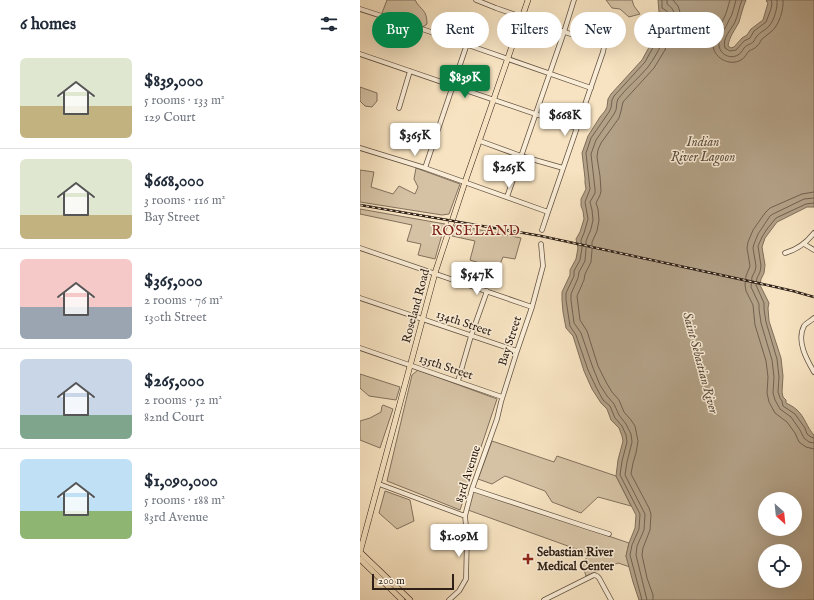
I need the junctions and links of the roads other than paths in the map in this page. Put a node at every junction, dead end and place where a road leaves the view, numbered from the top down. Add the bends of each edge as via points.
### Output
1 (476, 0) edge
2 (528, 0) edge
3 (574, 0) edge
4 (483, 1) edge
5 (360, 9) edge
6 (508, 12) edge
7 (524, 12) edge
8 (431, 32) edge
9 (564, 32) junction
10 (466, 48) edge
11 (478, 48) edge
12 (512, 48) edge
13 (360, 54) edge
14 (508, 59) junction
15 (410, 71) junction
16 (549, 73) junction
17 (452, 86) junction
18 (591, 88) junction
19 (494, 100) junction
20 (400, 108) dead end
21 (535, 114) junction
22 (576, 128) junction
23 (480, 141) junction
24 (360, 148) edge
25 (521, 156) junction
26 (425, 168) junction
27 (563, 168) junction
28 (465, 182) junction
29 (507, 197) junction
30 (548, 212) junction
31 (542, 230) dead end
32 (814, 233) edge
33 (541, 244) dead end
34 (804, 244) junction
35 (360, 248) edge
36 (814, 250) edge
37 (785, 253) dead end
38 (435, 273) junction
39 (487, 291) junction
40 (360, 298) edge
41 (532, 306) junction
42 (423, 319) junction
43 (813, 320) edge
44 (471, 336) junction
45 (360, 348) edge
46 (517, 351) junction
47 (410, 365) junction
48 (814, 372) edge
49 (458, 381) junction
50 (502, 397) junction
51 (379, 484) junction
52 (472, 489) junction
53 (465, 516) junction
54 (609, 534) dead end
55 (360, 552) edge
56 (360, 559) edge
57 (402, 600) edge
58 (410, 600) edge
59 (449, 600) edge
60 (544, 600) edge
61 (611, 600) edge

1 - 4 street
2 - 7 main road, Roseland Road
3 - 9 street
4 - 6 street
5 - 8 street
9 - 16 street
9 - 18 street via 602,45 604,48
10 - 17 street
11 - 14 street
12 - 14 main road, Roseland Road
13 - 15 street
14 - 16 street
14 - 19 main road, Roseland Road
15 - 17 street
15 - 20 street
16 - 18 street
16 - 21 street
17 - 19 street
17 - 26 street
18 - 22 street
19 - 21 street
19 - 23 main road, Roseland Road
21 - 22 street
21 - 25 street
22 - 27 street
23 - 25 street
23 - 28 main road, Roseland Road
24 - 26 street
25 - 27 street
25 - 29 street
26 - 28 street
27 - 30 street
28 - 29 street
28 - 38 main road, Roseland Road
29 - 30 street
30 - 31 street
32 - 34 street
33 - 41 street, Bay Street via 543,266
34 - 36 street
34 - 37 street
35 - 38 street
38 - 39 street
38 - 42 main road, Roseland Road
39 - 41 street
39 - 44 street
40 - 42 street, 134th Street
41 - 46 street, Bay Street
42 - 44 street, 134th Street
42 - 47 main road, Roseland Road
43 - 48 street via 805,325 801,338
44 - 46 street, 134th Street
44 - 49 street
45 - 47 street, 135th Street
46 - 50 street, Bay Street
47 - 49 street, 135th Street
47 - 51 main road, Roseland Road
49 - 50 street, 135th Street
50 - 52 street, 83rd Avenue
51 - 53 street
51 - 55 main road, Roseland Road
52 - 53 street, 83rd Avenue
52 - 54 street
53 - 59 street, 83rd Avenue via 466,579 459,591
55 - 58 main road
56 - 57 main road
60 - 61 street via 594,575 599,578

